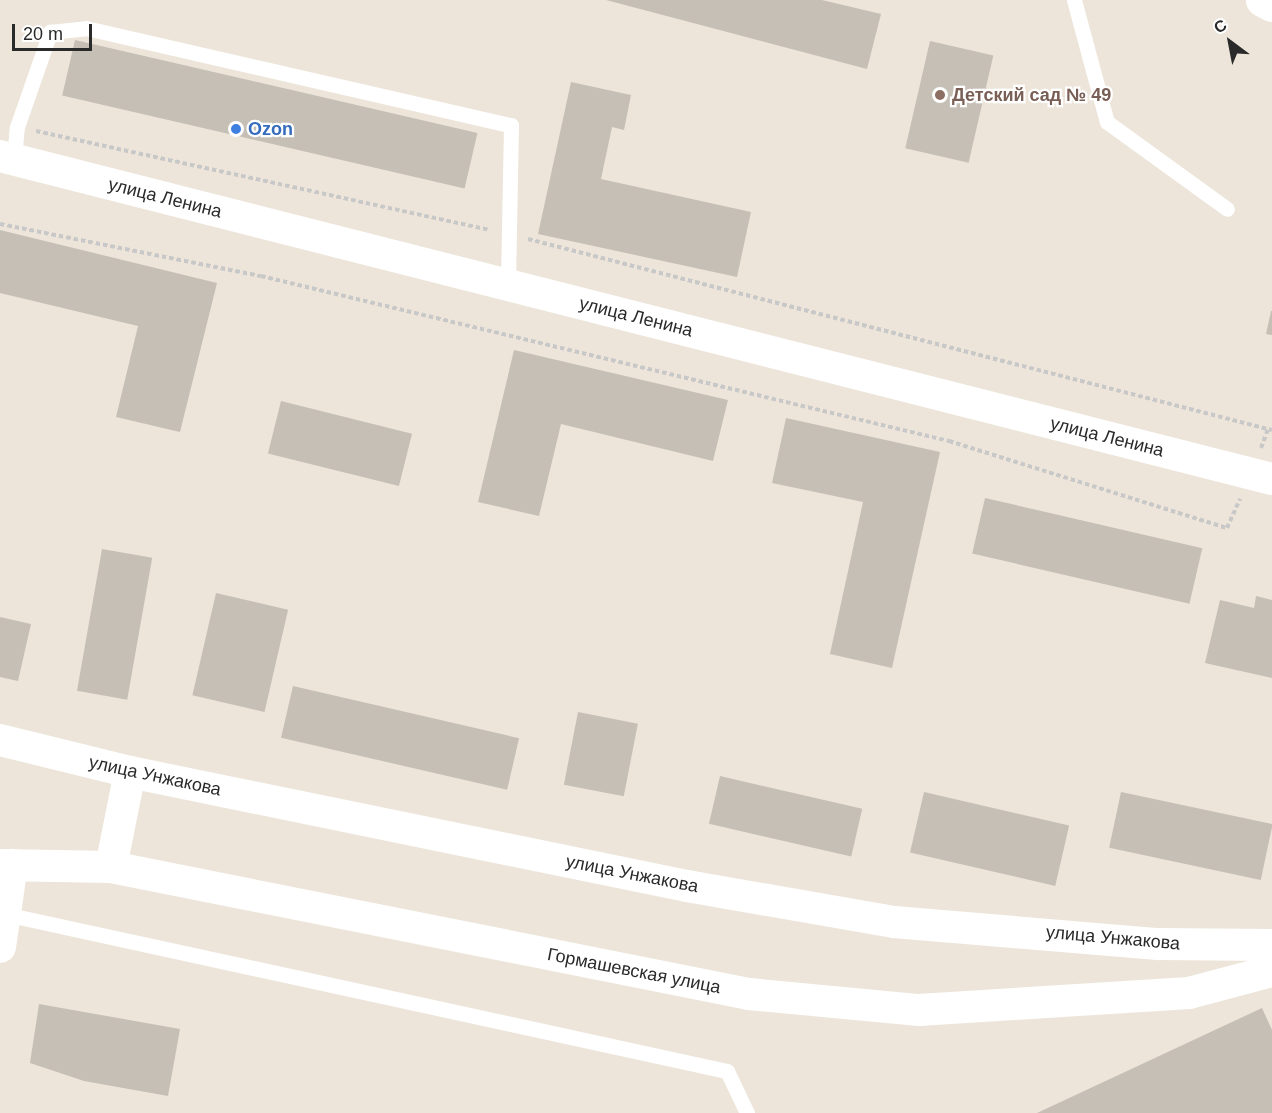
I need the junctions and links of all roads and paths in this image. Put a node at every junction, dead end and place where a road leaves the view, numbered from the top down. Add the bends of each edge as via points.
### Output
1 (1074, 0) edge
2 (1262, 0) edge
3 (1272, 6) edge
4 (17, 127) junction
5 (7, 158) edge
6 (1227, 209) dead end
7 (0, 224) edge
8 (512, 235) junction
9 (508, 285) junction
10 (1270, 430) edge
11 (1262, 477) edge
12 (0, 740) edge
13 (130, 772) junction
14 (6, 865) edge
15 (111, 867) junction
16 (5, 914) junction
17 (1272, 945) edge
18 (0, 946) edge
19 (1272, 971) edge
20 (747, 1113) edge

1 - 6 lane via 1107,122
2 - 3 main road
4 - 5 lane
4 - 8 path
4 - 8 lane via 50,32 86,28 512,125
5 - 9 street, улица Ленина
7 - 11 path via 261,276 949,441 1227,528
8 - 9 lane
8 - 10 path
9 - 11 street, улица Ленина
10 - 11 path
12 - 13 street, улица Унжакова
13 - 15 street
13 - 17 street, улица Унжакова via 687,886 894,922 1158,944
14 - 15 street, Гормашевская улица
14 - 16 street
15 - 19 street, Гормашевская улица via 749,994 919,1010 1189,993
16 - 18 street
16 - 20 lane via 727,1071

